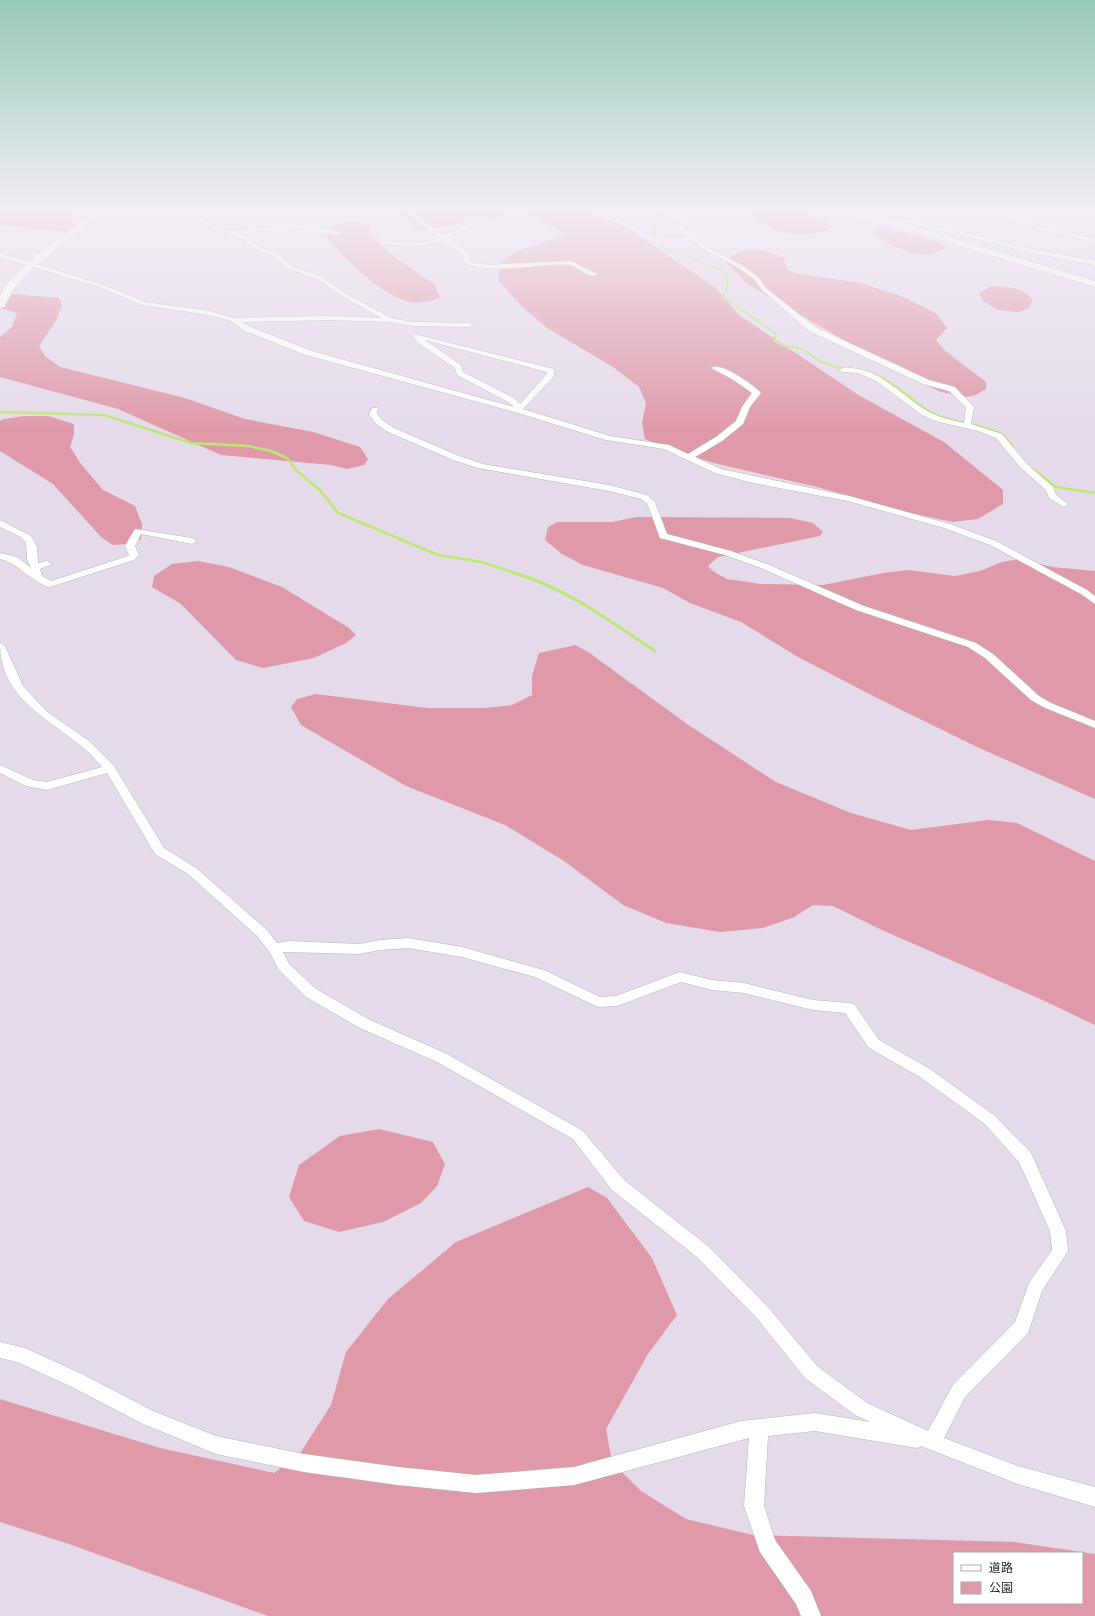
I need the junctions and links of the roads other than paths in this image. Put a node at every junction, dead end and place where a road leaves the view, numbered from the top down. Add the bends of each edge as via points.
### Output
1 (14, 282) edge
2 (91, 282) edge
3 (326, 282) edge
4 (759, 282) edge
5 (0, 305) edge
6 (233, 320) junction
7 (391, 320) junction
8 (406, 323) junction
9 (469, 325) dead end
10 (417, 336) junction
11 (715, 368) dead end
12 (843, 370) dead end
13 (519, 409) junction
14 (375, 410) dead end
15 (967, 424) junction
16 (689, 457) junction
17 (1064, 504) dead end
18 (0, 524) edge
19 (192, 541) dead end
20 (0, 556) edge
21 (47, 564) dead end
22 (35, 567) junction
23 (40, 579) junction
24 (1095, 601) edge
25 (0, 646) edge
26 (1095, 725) edge
27 (110, 768) junction
28 (0, 769) edge
29 (274, 948) junction
30 (0, 1350) edge
31 (759, 1428) junction
32 (932, 1442) junction
33 (1095, 1496) edge
34 (811, 1616) edge

1 - 5 main road
2 - 6 street via 144,304 210,313
3 - 7 street
4 - 15 street via 784,308 812,329 926,382 956,392 970,407
6 - 7 street via 292,317
6 - 13 street via 248,329 309,353
7 - 8 street
8 - 9 street
8 - 10 street
10 - 13 street via 458,367 460,373 511,400
10 - 13 street via 551,371
11 - 16 street via 756,394 742,413 740,422 719,439
12 - 15 street via 859,371 879,379 925,413 938,419
13 - 16 street via 609,438 666,446
14 - 26 street via 373,414 379,422 391,430 456,458 481,466 609,488 644,498 651,502 663,536 736,555 860,608 972,646 989,656 1035,698
15 - 17 street via 999,436 1024,466 1050,489 1052,496
16 - 24 street via 718,471 849,499 947,526 993,543 1084,592
18 - 22 street via 18,531 29,539 32,546 30,559
19 - 23 street via 138,531 130,546 134,555 131,558 50,584
20 - 23 street via 14,559
21 - 22 street
22 - 23 street
25 - 27 street via 18,687 42,713 85,743
27 - 28 street via 47,786 30,783
27 - 29 street via 159,850 192,871 262,933
29 - 32 street via 284,967 312,993 365,1024 442,1058 578,1135 618,1185 703,1252 757,1306 811,1372 861,1409
29 - 32 street via 289,946 359,949 408,942 462,952 539,973 598,1002 617,1002 680,977 744,988 813,1005 850,1008 874,1044 925,1073 990,1120 1025,1158 1058,1231 1060,1251 1035,1288 1022,1327 959,1391
30 - 31 street via 19,1354 147,1417 216,1445 304,1463 398,1476 476,1484 574,1476 741,1430
31 - 32 street via 815,1422
31 - 34 street via 754,1506 767,1545 804,1598
32 - 33 street via 1018,1475

